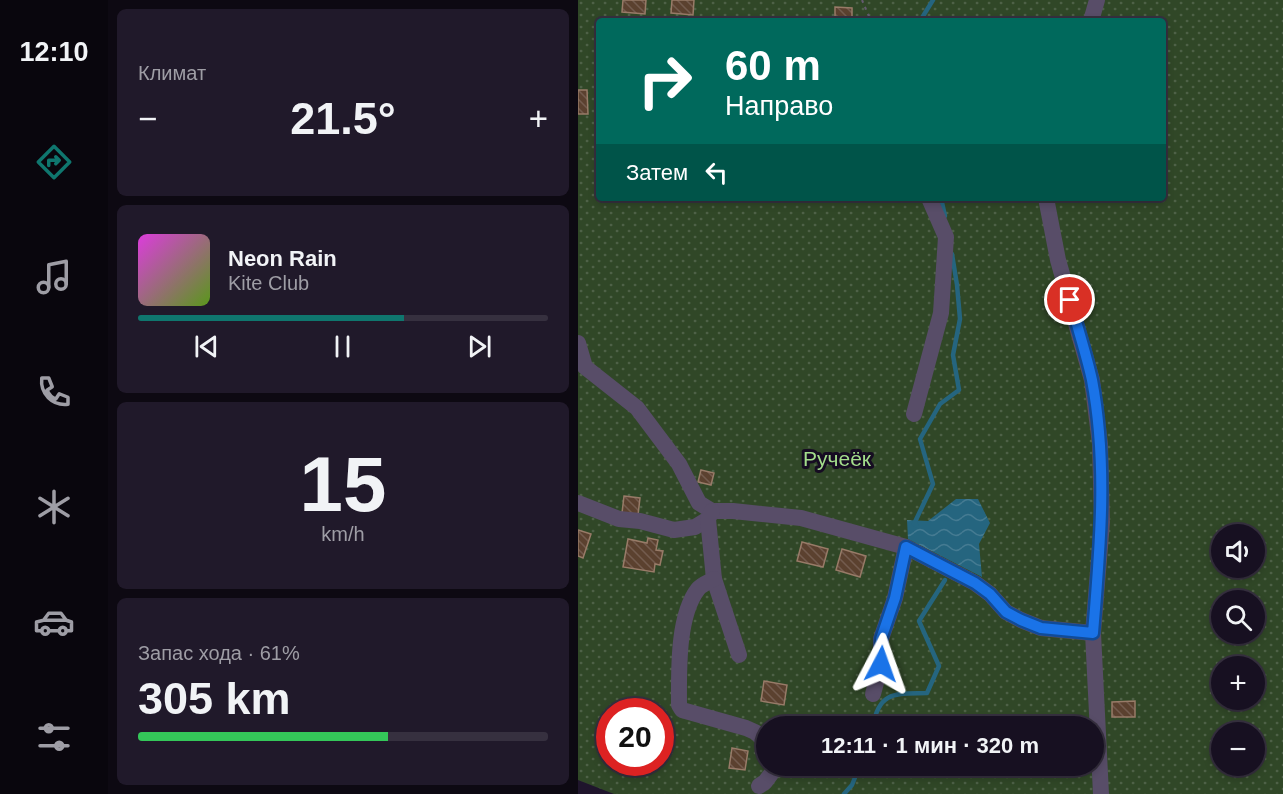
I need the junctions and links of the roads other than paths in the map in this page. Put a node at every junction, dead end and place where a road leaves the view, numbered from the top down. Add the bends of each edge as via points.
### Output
1 (1097, 0) edge
2 (1092, 18) edge
3 (930, 201) edge
4 (1047, 201) edge
5 (578, 343) edge
6 (914, 414) dead end
7 (578, 503) edge
8 (710, 515) junction
9 (906, 547) junction
10 (714, 579) junction
11 (1093, 633) junction
12 (739, 655) dead end
13 (873, 694) dead end
14 (756, 734) edge
15 (770, 776) edge
16 (759, 786) dead end
17 (1101, 794) edge

1 - 2 street
3 - 6 street via 946,237 941,313
4 - 11 street via 1058,260 1092,380 1100,444 1102,522
5 - 8 street via 585,367 637,408 679,465 698,503
7 - 8 street via 619,519 674,530 695,527
8 - 9 street via 732,511 801,518
8 - 10 street
9 - 11 street via 975,583 1006,612 1021,620 1041,628
9 - 13 street via 881,639 881,664
10 - 12 street
10 - 14 street via 699,587 688,606 679,654 679,705 682,711
11 - 17 street
15 - 16 street

